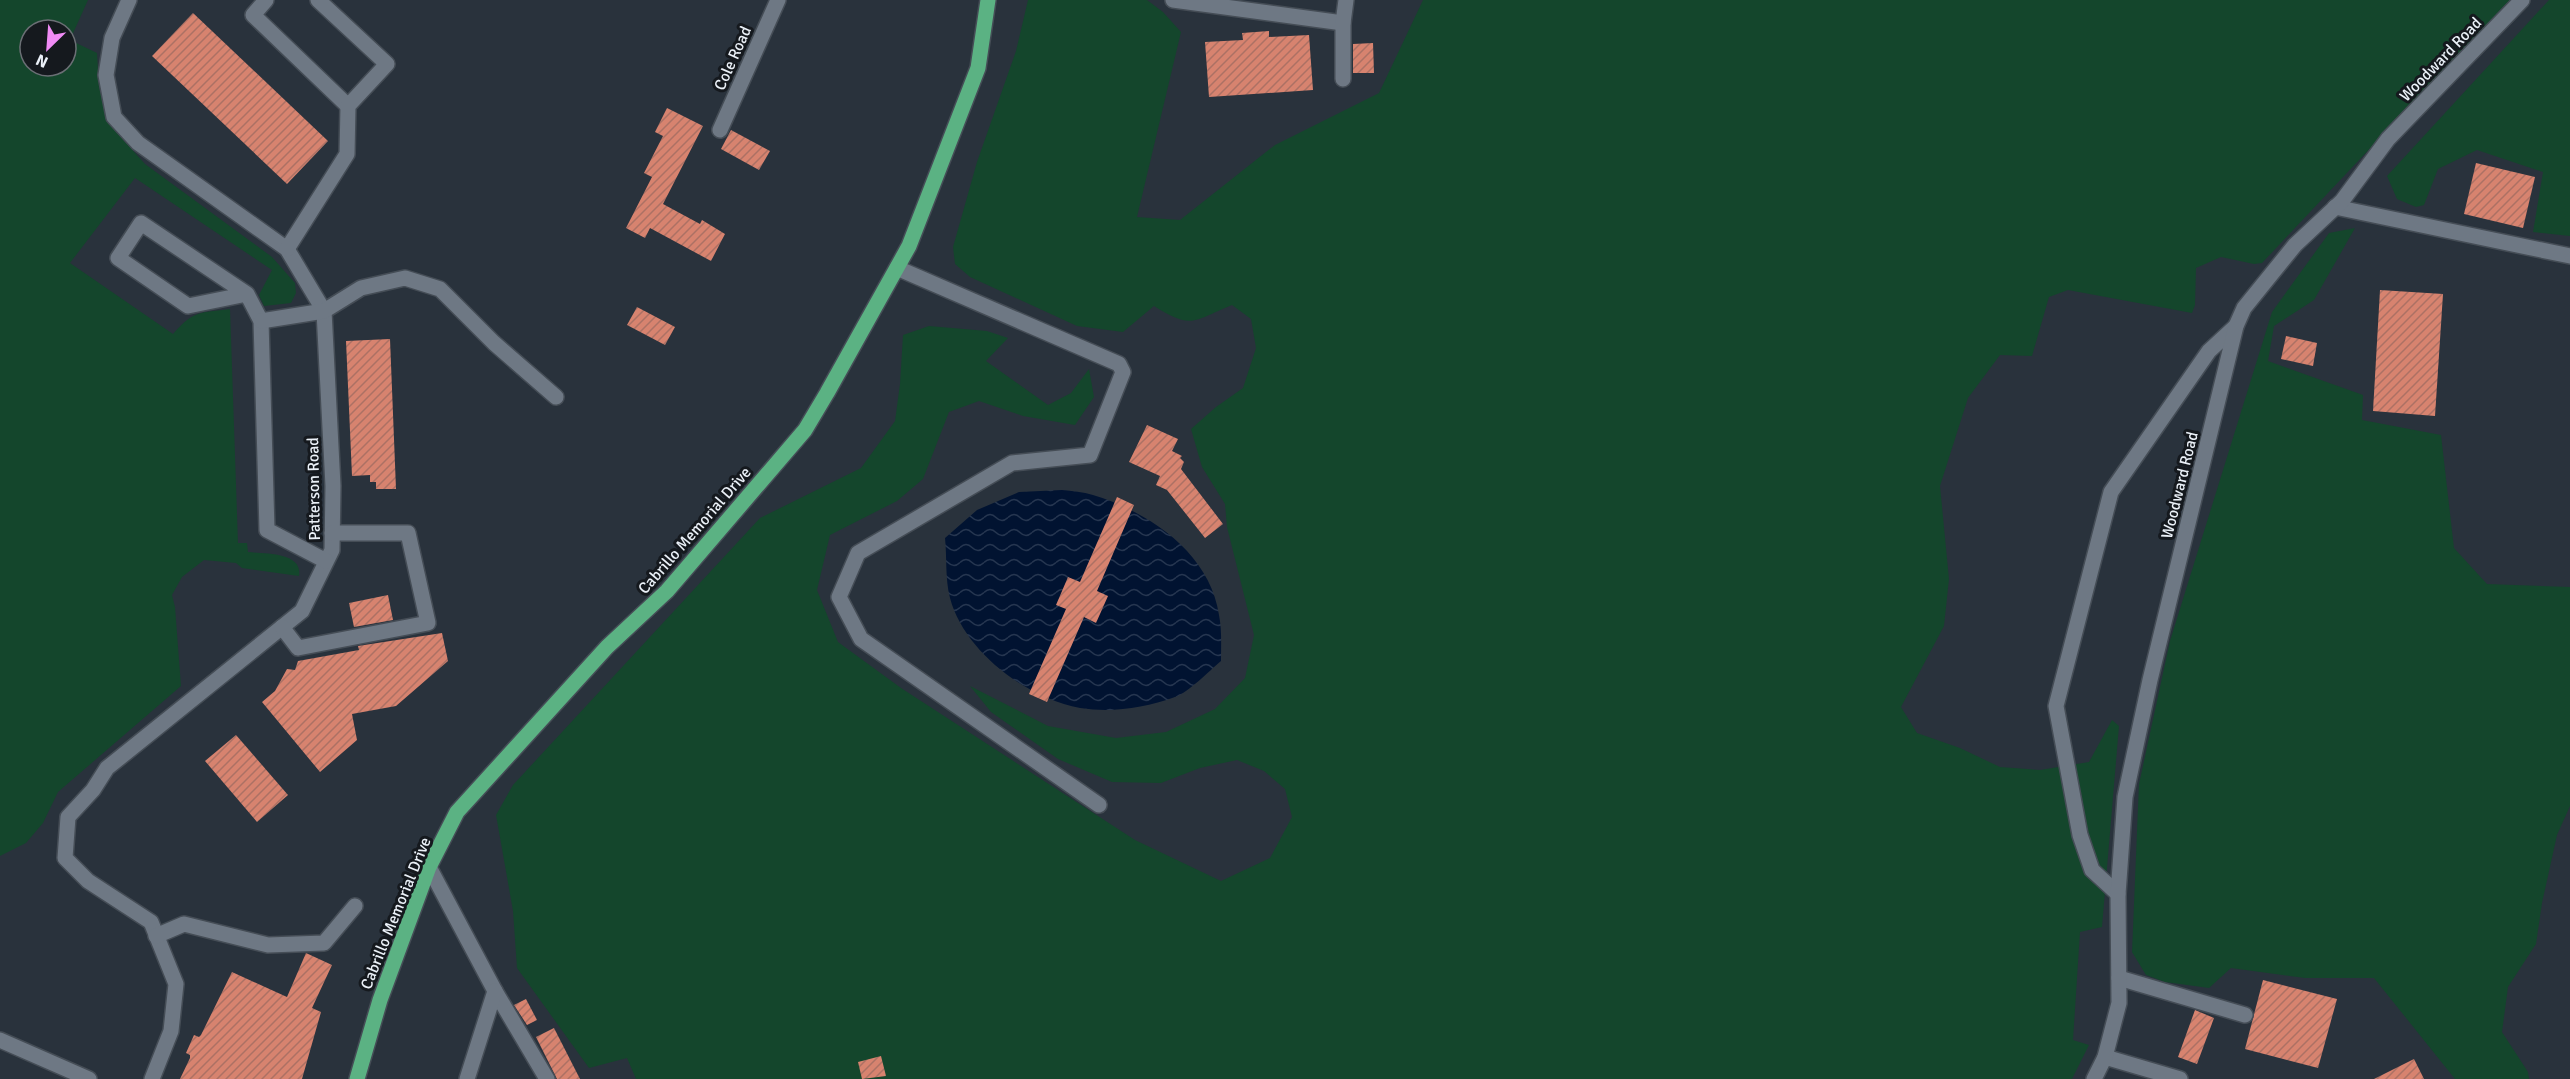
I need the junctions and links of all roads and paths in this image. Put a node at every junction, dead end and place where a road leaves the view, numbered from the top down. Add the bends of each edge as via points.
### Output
1 (129, 0) edge
2 (266, 0) edge
3 (318, 0) edge
4 (778, 0) edge
5 (988, 0) edge
6 (1174, 0) edge
7 (1346, 0) edge
8 (2522, 0) edge
9 (1343, 23) junction
10 (1343, 79) dead end
11 (348, 106) junction
12 (720, 130) dead end
13 (2335, 207) junction
14 (287, 249) junction
15 (2570, 256) edge
16 (897, 268) junction
17 (247, 294) junction
18 (324, 311) junction
19 (261, 321) junction
20 (2236, 326) junction
21 (556, 397) dead end
22 (332, 533) junction
23 (326, 561) junction
24 (282, 627) junction
25 (1099, 805) dead end
26 (429, 867) junction
27 (2118, 894) junction
28 (355, 906) dead end
29 (153, 929) junction
30 (2119, 978) junction
31 (495, 991) junction
32 (2245, 1015) dead end
33 (0, 1040) edge
34 (2105, 1057) junction
35 (89, 1079) edge
36 (152, 1079) edge
37 (357, 1079) edge
38 (467, 1079) edge
39 (547, 1079) edge
40 (2094, 1079) edge
41 (2180, 1079) edge

1 - 14 street, Patterson Road via 112,38 106,75 114,117 138,143
2 - 11 street via 253,15
3 - 11 street via 387,64
4 - 12 street, Cole Road
5 - 16 main road, Cabrillo Memorial Drive via 978,68
6 - 9 street
7 - 9 street
8 - 13 street, Woodward Road via 2388,139
9 - 10 street
11 - 14 street via 348,154
13 - 15 street
13 - 20 street, Woodward Road via 2295,245 2244,308
14 - 18 street, Patterson Road
16 - 25 street via 1119,364 1123,372 1090,455 1012,463 858,553 839,597 861,639
16 - 26 main road, Cabrillo Memorial Drive via 805,430 667,591 607,647 457,812
17 - 17 street via 141,223 118,258 188,306
17 - 19 street
18 - 19 street
18 - 21 street via 361,288 405,278 440,289
18 - 22 street, Patterson Road
19 - 23 street via 267,530
20 - 27 street, Woodward Road via 2125,797
20 - 27 street via 2209,351 2111,492 2056,706 2080,835 2092,870
22 - 23 street, Patterson Road via 332,550
22 - 24 street via 408,533 428,623 297,648
23 - 24 street, Patterson Road via 302,611
24 - 29 street, Patterson Road via 107,768 68,817 65,858 88,881
26 - 31 street
26 - 37 main road, Cabrillo Memorial Drive via 380,1000
27 - 30 street, Woodward Road
28 - 29 street via 324,943 268,945 184,924
29 - 36 street via 176,984 171,1031
30 - 32 street
30 - 34 street, Woodward Road via 2119,1003
31 - 38 street
31 - 39 street
33 - 35 street
34 - 40 street, Woodward Road
34 - 41 street

